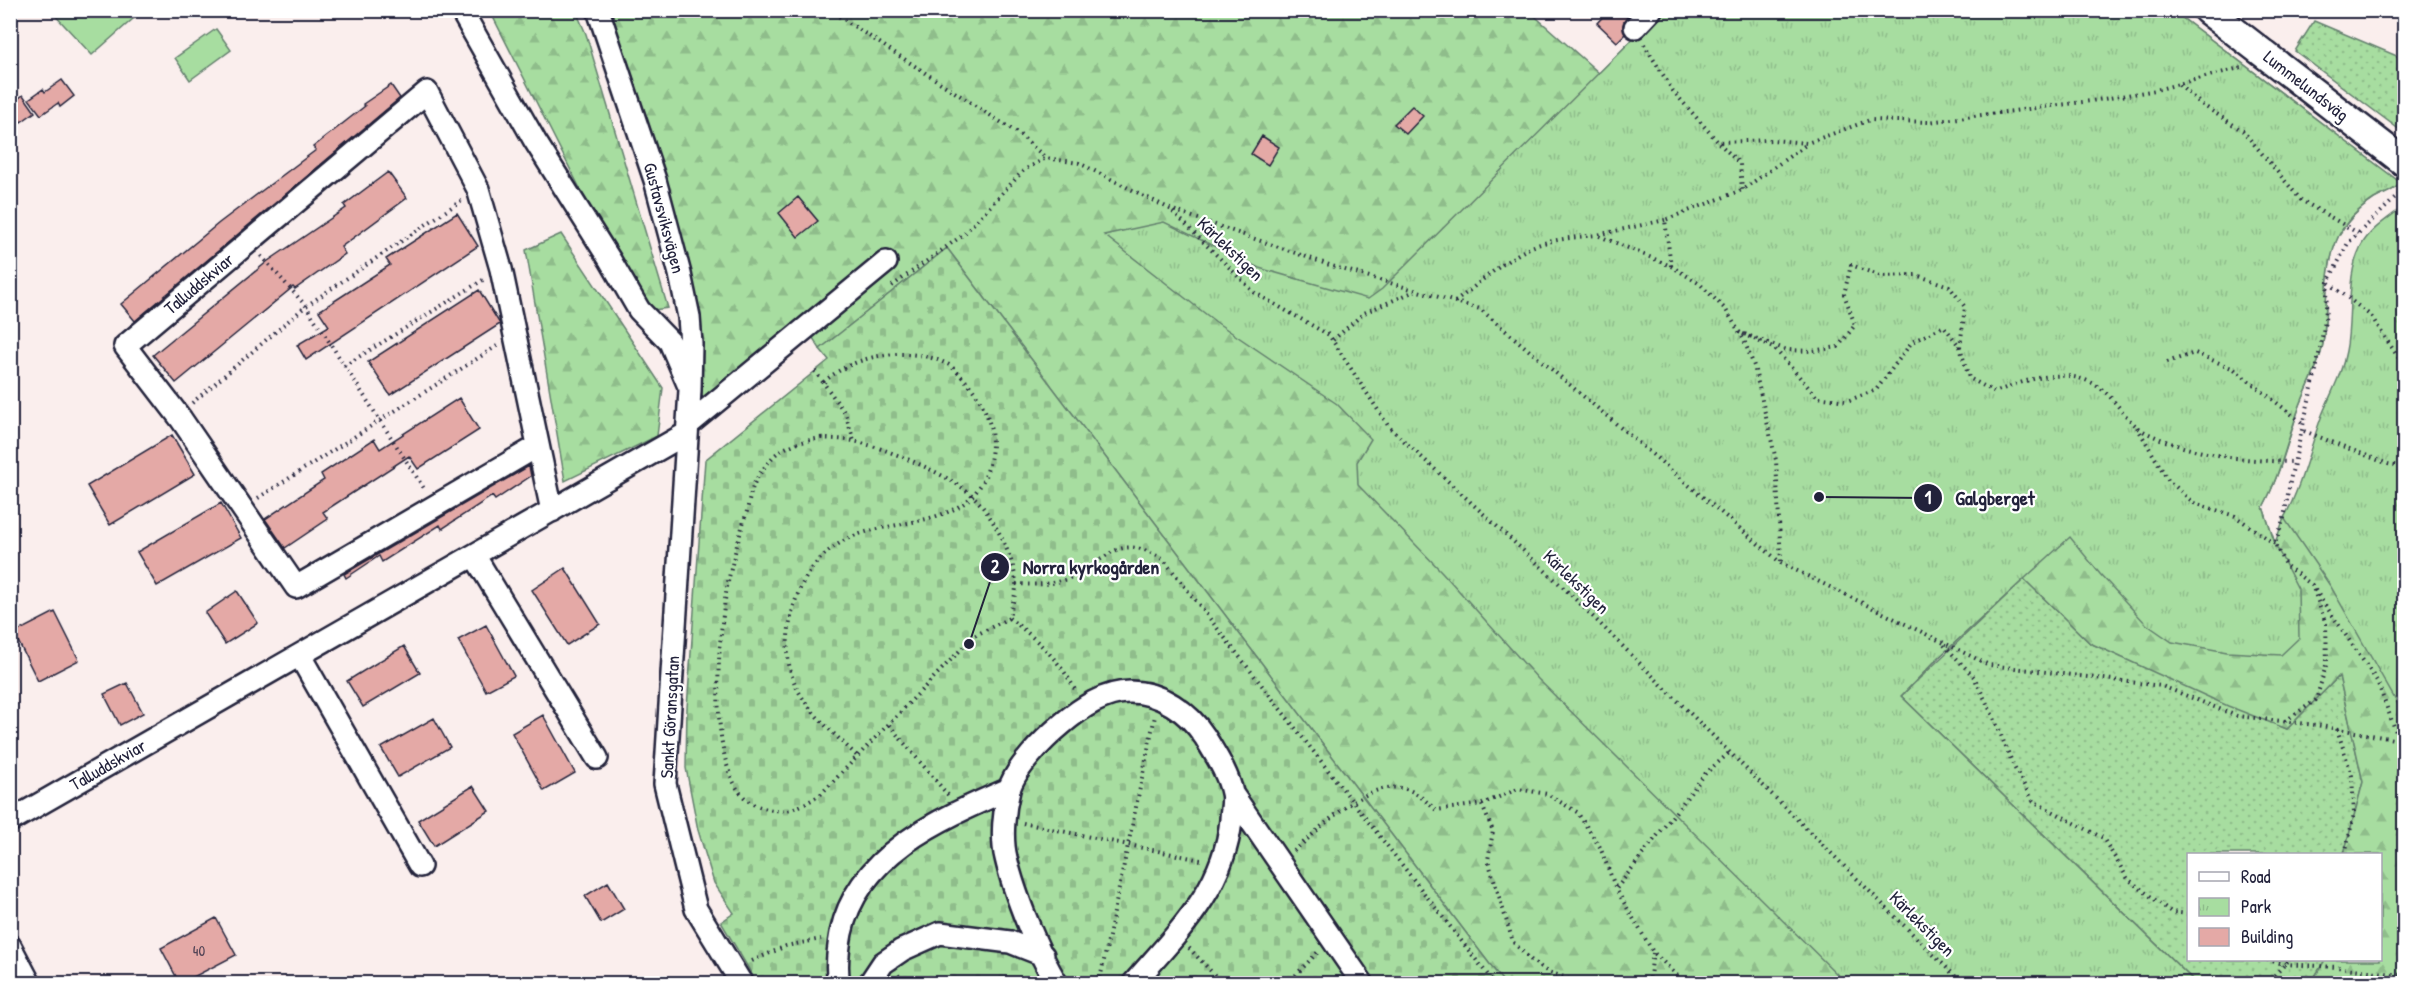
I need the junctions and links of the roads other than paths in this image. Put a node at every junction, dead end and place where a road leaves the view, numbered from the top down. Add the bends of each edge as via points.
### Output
1 (461, 10) edge
2 (598, 10) edge
3 (1652, 10) edge
4 (2207, 10) edge
5 (1635, 27) road end
6 (2404, 162) edge
7 (886, 262) dead end
8 (690, 390) junction
9 (688, 429) junction
10 (538, 446) junction
11 (552, 511) junction
12 (474, 555) junction
13 (300, 656) junction
14 (597, 758) dead end
15 (1009, 789) junction
16 (1233, 795) junction
17 (10, 821) edge
18 (420, 866) dead end
19 (10, 946) edge
20 (1042, 955) junction
21 (738, 977) edge
22 (30, 984) edge
23 (839, 984) edge
24 (869, 984) edge
25 (1057, 984) edge
26 (1132, 984) edge
27 (1363, 984) edge

1 - 8 street via 535,141 639,310 670,342
2 - 8 street, Gustavsviksvägen via 655,180 680,274 692,344
3 - 5 street
4 - 6 main road, Lummelundsväg
7 - 9 street, Talluddskviar
8 - 9 street, Gustavsviksvägen
9 - 11 street, Talluddskviar
9 - 21 street, Sankt Göransgatan via 665,784 696,909
10 - 10 street, Talluddskviar via 296,587 126,346 427,93 478,189 501,269
10 - 11 street, Talluddskviar
11 - 12 street, Talluddskviar
12 - 13 street, Talluddskviar
12 - 14 street
13 - 17 street, Talluddskviar
13 - 18 street
15 - 16 street via 1045,738 1083,707 1130,692 1159,698 1178,708 1200,730 1219,759
15 - 20 street via 1005,856
15 - 23 street via 961,810 884,858 845,915 838,947
16 - 26 street via 1222,864 1207,894
16 - 27 street
19 - 22 street
20 - 24 street via 1010,942 940,933 883,963
20 - 25 street

